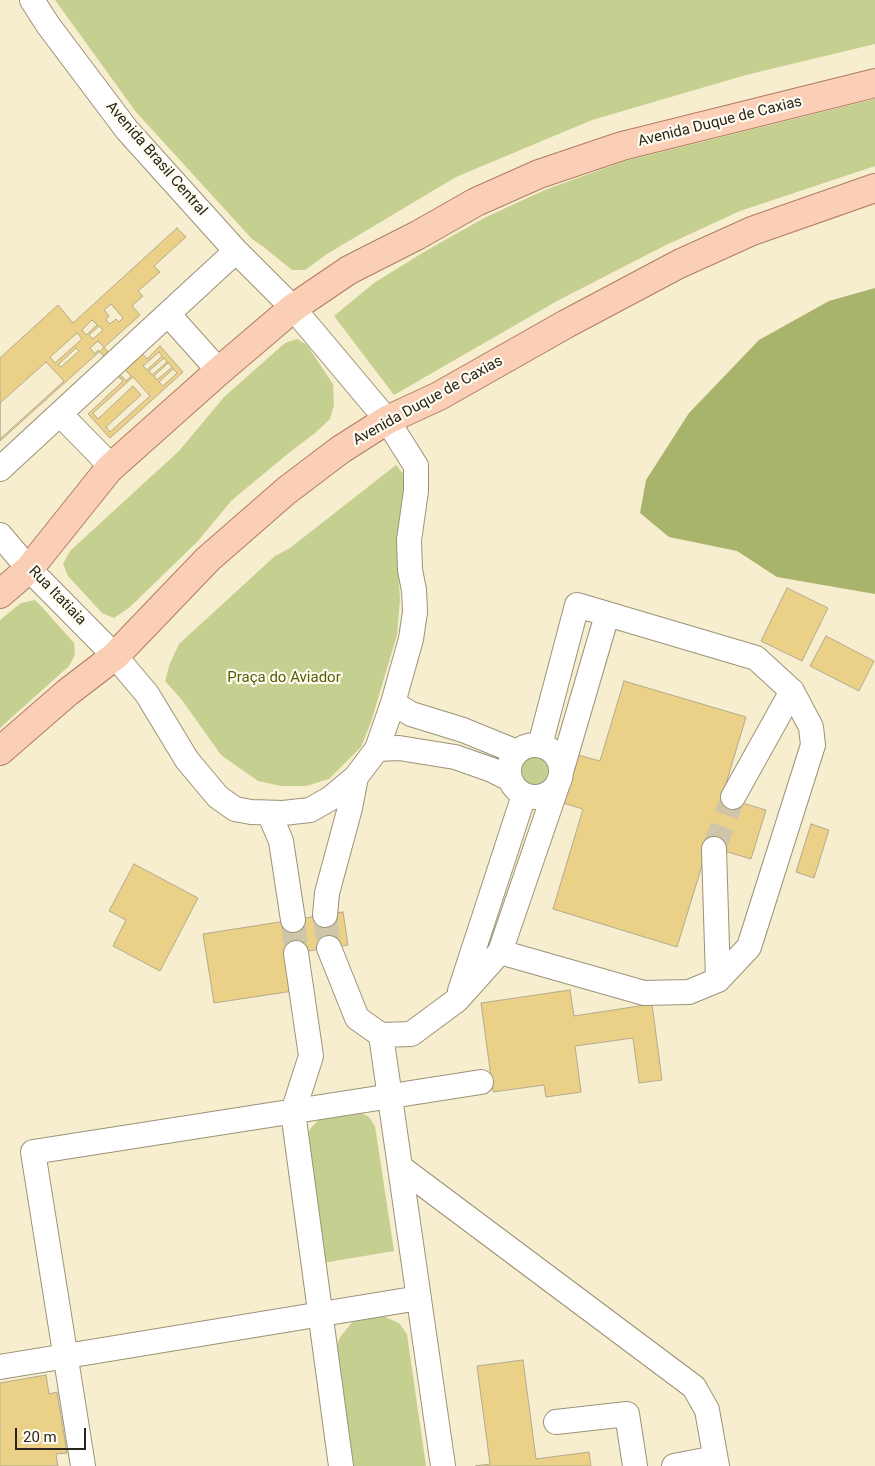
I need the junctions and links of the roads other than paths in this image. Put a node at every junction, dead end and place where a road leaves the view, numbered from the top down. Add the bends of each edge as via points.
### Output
1 (32, 0) edge
2 (875, 83) edge
3 (875, 188) edge
4 (236, 251) junction
5 (293, 308) junction
6 (168, 314) junction
7 (219, 371) junction
8 (60, 414) junction
9 (387, 420) junction
10 (0, 469) edge
11 (110, 469) junction
12 (0, 535) edge
13 (29, 569) junction
14 (0, 594) edge
15 (608, 615) junction
16 (115, 656) junction
17 (792, 691) junction
18 (393, 703) junction
19 (463, 730) junction
20 (540, 745) junction
21 (377, 749) junction
22 (0, 751) edge
23 (517, 752) junction
24 (455, 757) junction
25 (356, 777) junction
26 (560, 778) junction
27 (517, 787) junction
28 (733, 797) tunnel mouth
29 (269, 812) junction
30 (714, 849) tunnel mouth
31 (325, 915) tunnel mouth
32 (293, 920) tunnel mouth
33 (329, 948) tunnel mouth
34 (500, 952) junction
35 (296, 953) tunnel mouth
36 (718, 980) junction
37 (457, 1000) junction
38 (380, 1035) junction
39 (481, 1082) dead end
40 (390, 1096) junction
41 (293, 1112) junction
42 (400, 1167) junction
43 (419, 1298) junction
44 (320, 1314) junction
45 (65, 1356) junction
46 (0, 1367) edge
47 (556, 1422) dead end
48 (716, 1462) edge
49 (83, 1466) edge
50 (341, 1466) edge
51 (443, 1466) edge
52 (635, 1466) edge
53 (674, 1466) edge

1 - 4 street, Avenida Brasil Central via 127,130
2 - 5 main road, Avenida Duque de Caxias via 622,146 539,174 476,202 349,270
3 - 9 main road, Avenida Duque de Caxias via 752,231 679,264 439,396
4 - 5 street, Avenida Brasil Central
4 - 6 street
5 - 7 main road, Avenida Duque de Caxias
5 - 9 street, Avenida Brasil Central
6 - 7 street
6 - 8 street
7 - 11 main road, Avenida Duque de Caxias
8 - 10 street
8 - 11 street
9 - 16 main road, Avenida Duque de Caxias via 286,491 222,546
9 - 18 street, Avenida Brasil Central via 416,466 409,540 415,612
11 - 13 main road, Avenida Duque de Caxias
12 - 13 street, Rua Itatiaia
13 - 14 main road, Avenida Duque de Caxias
13 - 16 street, Rua Itatiaia
15 - 17 street via 756,658
15 - 20 street via 577,606
15 - 26 street
16 - 22 main road, Avenida Duque de Caxias
16 - 29 street, Rua Itatiaia via 148,694 187,760 218,797 235,810
17 - 28 street
17 - 36 street via 811,727 813,745 749,946
18 - 19 street via 411,714
18 - 21 street, Avenida Brasil Central
19 - 23 street
19 - 24 street
20 - 23 street via 524,747
20 - 26 street via 558,758
21 - 24 street via 399,748
21 - 25 street, Avenida Brasil Central
23 - 27 street via 510,764
24 - 27 street via 492,770
25 - 29 street, Rua Itatiaia via 310,810
25 - 31 street via 327,893
26 - 27 street via 547,794 532,797
26 - 34 street
27 - 37 street
29 - 32 street via 281,840
30 - 36 street
33 - 38 street via 357,1018
34 - 36 street via 644,993 689,992
34 - 37 street
35 - 41 street via 310,1056
37 - 38 street via 411,1034
38 - 40 street
39 - 40 street
40 - 41 street
40 - 42 street
41 - 44 street
41 - 45 street via 33,1152
42 - 43 street
42 - 48 street via 694,1387 707,1410
43 - 44 street
43 - 51 street
44 - 45 street
44 - 50 street
45 - 46 street
45 - 49 street
47 - 52 street via 627,1414
48 - 53 street

